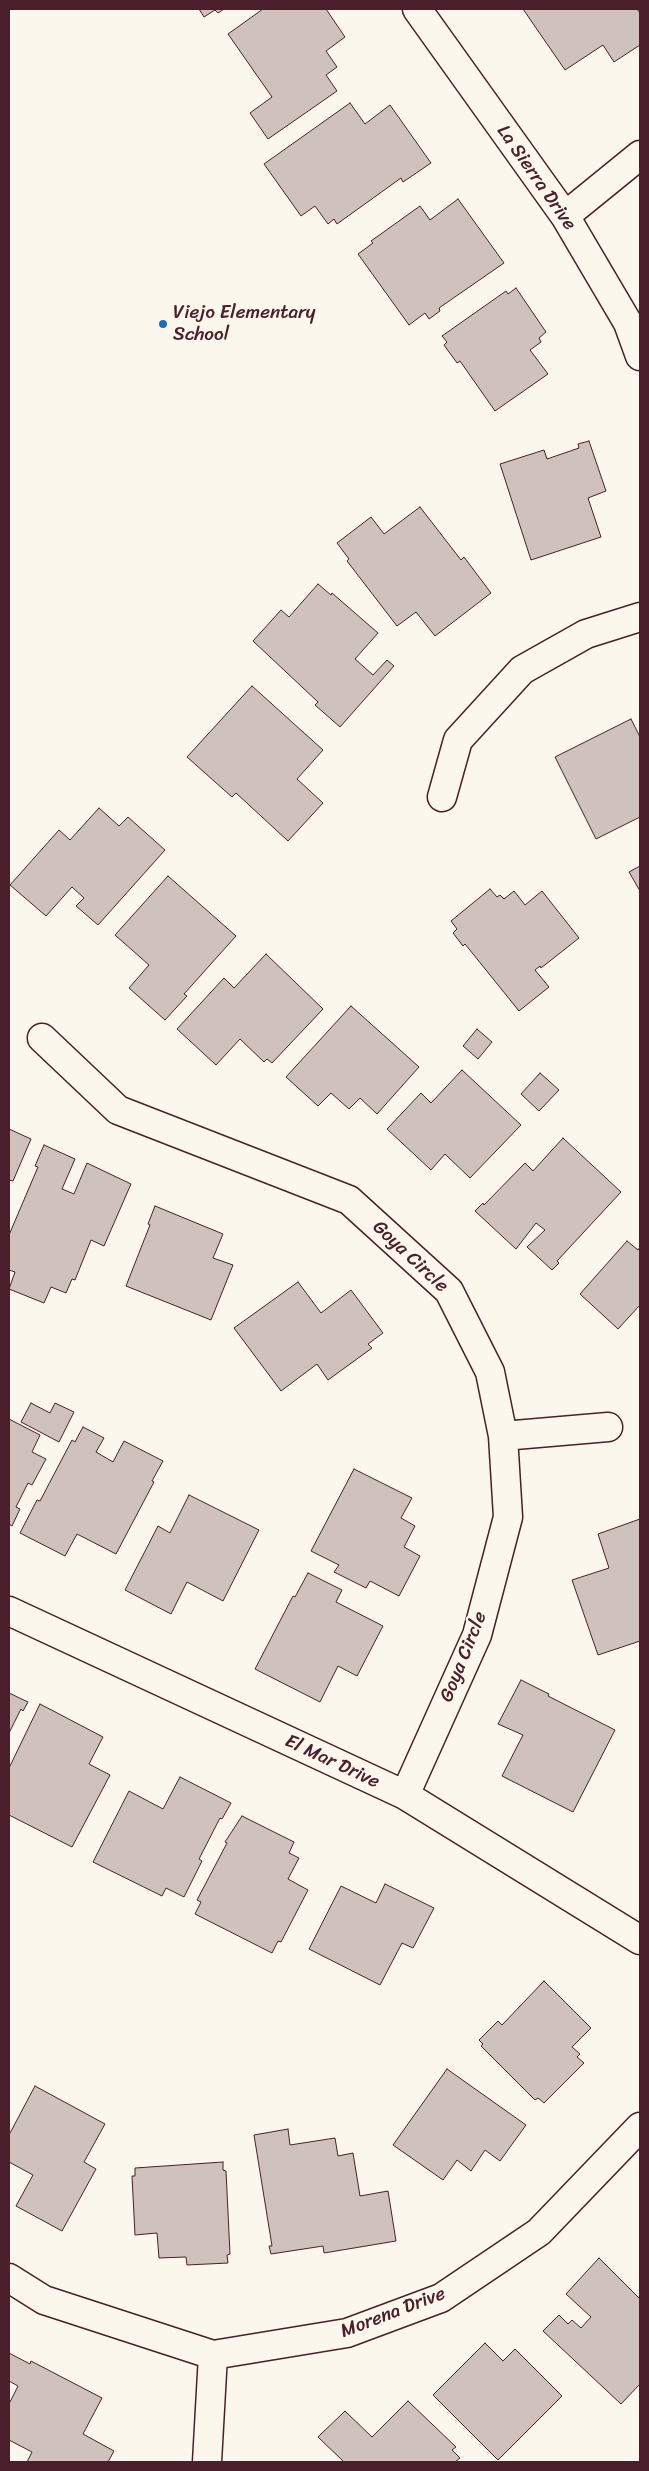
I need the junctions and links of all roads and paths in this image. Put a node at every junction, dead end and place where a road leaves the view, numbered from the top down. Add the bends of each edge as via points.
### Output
1 (417, 9) edge
2 (640, 155) edge
3 (564, 216) junction
4 (640, 356) edge
5 (640, 617) edge
6 (442, 797) dead end
7 (42, 1038) dead end
8 (608, 1427) dead end
9 (503, 1436) junction
10 (9, 1611) edge
11 (405, 1795) junction
12 (640, 1940) edge
13 (640, 2127) edge
14 (9, 2278) edge
15 (213, 2355) junction
16 (207, 2462) edge

1 - 3 street, La Sierra Drive
2 - 3 street
3 - 4 street, La Sierra Drive via 628,323
5 - 6 street via 586,634 522,670 458,740
7 - 9 street, Goya Circle via 118,1110 349,1200 449,1292 490,1372
8 - 9 street
9 - 11 street, Goya Circle via 508,1517 477,1635
10 - 11 street, El Mar Drive
11 - 12 street, El Mar Drive
13 - 15 street, Morena Drive via 539,2232 442,2298 347,2333
14 - 15 street, Morena Drive via 44,2300
15 - 16 street

